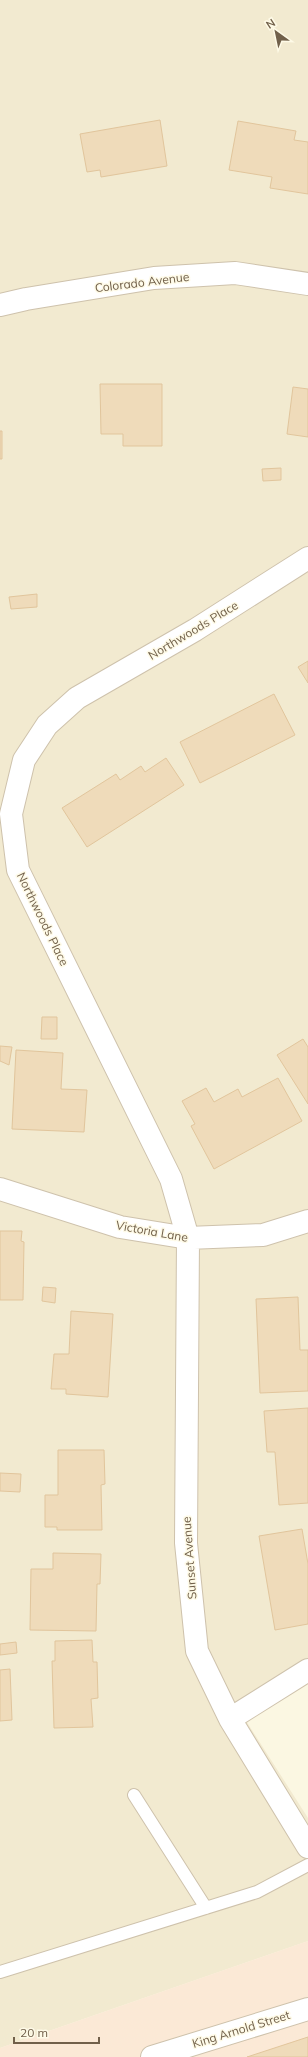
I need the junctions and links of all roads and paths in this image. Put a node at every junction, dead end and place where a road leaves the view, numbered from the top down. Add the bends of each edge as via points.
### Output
1 (308, 284) edge
2 (0, 305) edge
3 (308, 558) edge
4 (0, 1189) edge
5 (308, 1221) edge
6 (188, 1238) junction
7 (308, 1670) edge
8 (230, 1719) junction
9 (134, 1795) dead end
10 (308, 1847) edge
11 (308, 1865) edge
12 (206, 1908) junction
13 (0, 1972) edge
14 (308, 2008) edge
15 (152, 2057) edge

1 - 2 street, Colorado Avenue via 234,273 154,278
3 - 6 street, Northwoods Place via 195,630 77,698 46,726 24,760 11,814 18,870 172,1179
4 - 6 street, Victoria Lane via 120,1227
5 - 6 street, Victoria Lane via 263,1235
6 - 8 street, Sunset Avenue via 186,1543 197,1651
7 - 8 street
8 - 10 street, Sunset Avenue
9 - 12 lane
11 - 12 lane via 257,1892
12 - 13 lane
14 - 15 street, King Arnold Street

